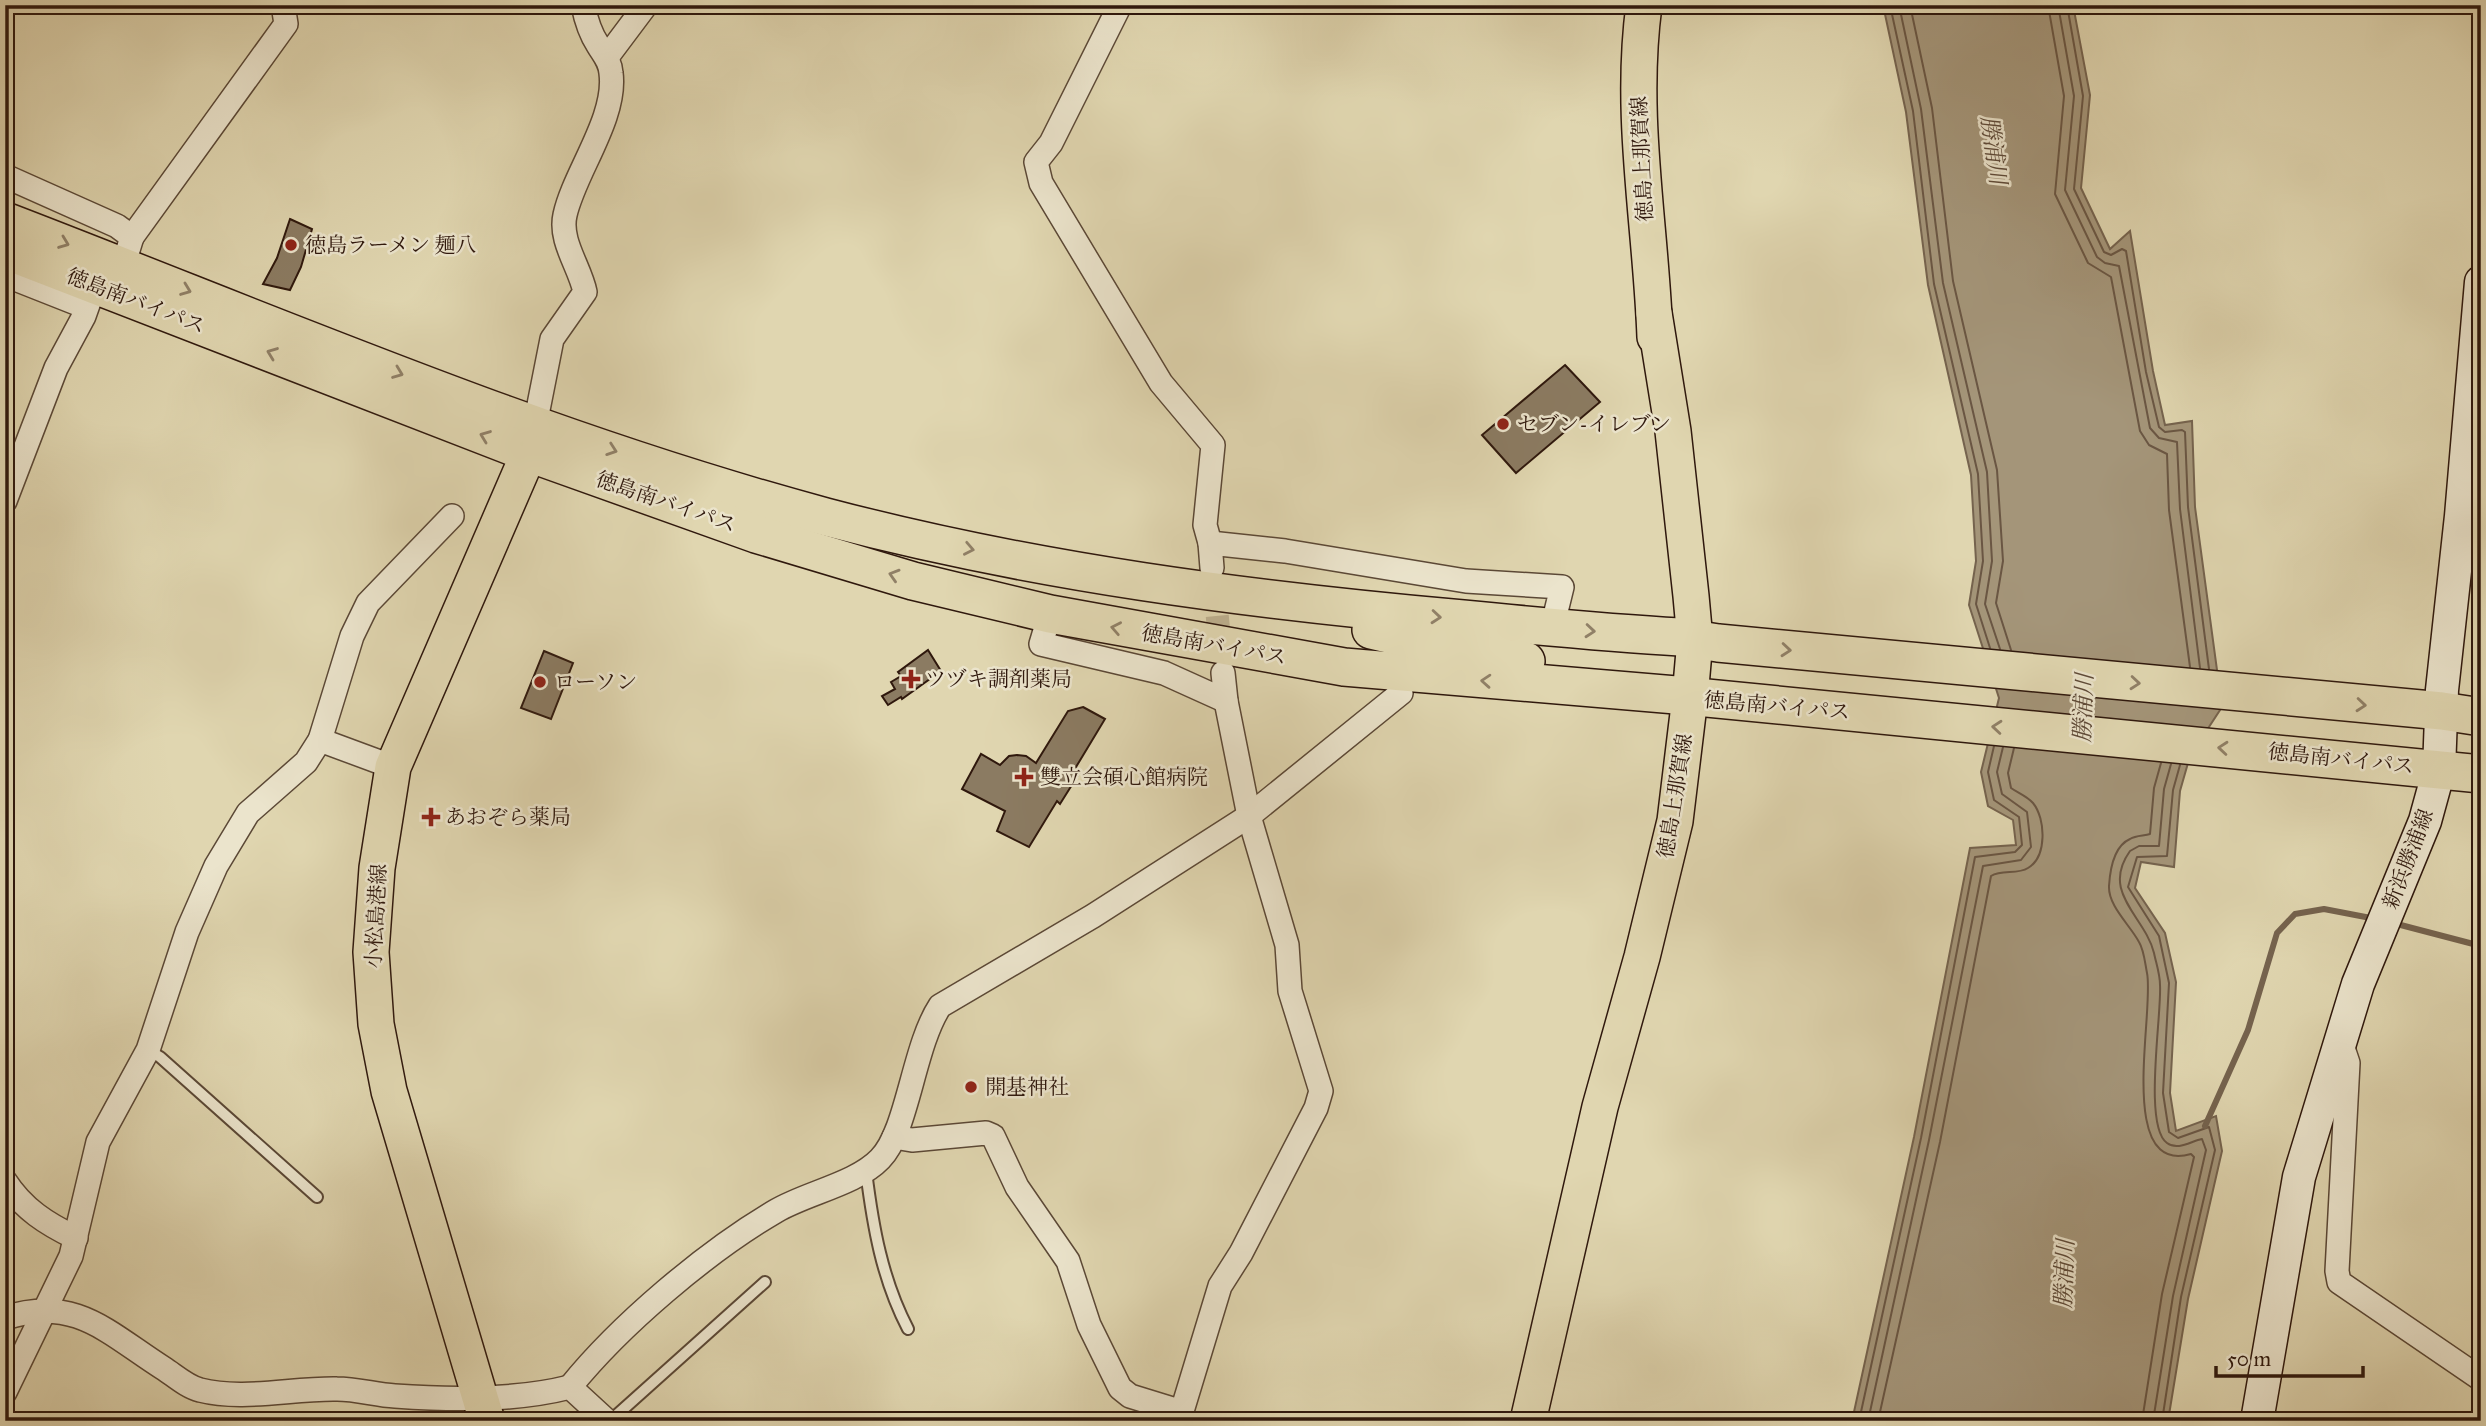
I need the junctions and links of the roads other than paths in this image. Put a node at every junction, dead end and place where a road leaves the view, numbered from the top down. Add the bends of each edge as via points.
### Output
1 (283, 5) edge
2 (583, 5) edge
3 (646, 5) edge
4 (1120, 5) edge
5 (1643, 7) edge
6 (607, 57) junction
7 (5, 176) edge
8 (5, 221) edge
9 (5, 250) edge
10 (109, 274) junction
11 (5, 275) edge
12 (2481, 282) edge
13 (532, 439) junction
14 (5, 501) edge
15 (453, 516) dead end
16 (1209, 543) junction
17 (1212, 568) tunnel mouth
18 (1273, 600) junction
19 (1050, 614) junction
20 (1552, 628) junction
21 (1698, 640) junction
22 (1223, 673) tunnel mouth
23 (1689, 691) junction
24 (1401, 693) dead end
25 (1226, 701) junction
26 (2432, 711) junction
27 (2481, 717) edge
28 (2481, 739) edge
29 (320, 740) junction
30 (393, 767) junction
31 (2426, 768) junction
32 (2481, 774) edge
33 (1249, 817) junction
34 (2341, 1042) junction
35 (148, 1050) junction
36 (894, 1136) junction
37 (866, 1171) junction
38 (5, 1181) edge
39 (317, 1196) dead end
40 (76, 1238) junction
41 (765, 1282) dead end
42 (47, 1310) junction
43 (5, 1318) edge
44 (908, 1329) dead end
45 (2481, 1379) edge
46 (570, 1387) junction
47 (5, 1392) edge
48 (484, 1409) edge
49 (1180, 1417) edge
50 (609, 1421) edge
51 (1528, 1421) edge
52 (2256, 1421) edge

1 - 10 street via 286,24
2 - 6 street via 587,24
3 - 6 street
4 - 16 street via 1051,143 1036,162 1041,183 1161,383 1213,445 1205,525
5 - 21 main road, 徳島上那賀線 via 1640,159 1654,313
6 - 13 street via 612,76 606,112 564,216 564,236 585,292 552,339
7 - 10 street via 117,226
8 -> 10 highway, 徳島南バイパス
9 - 10 highway, 徳島南バイパス
10 - 11 street
10 - 13 highway, 徳島南バイパス
10 - 14 street via 56,368
12 - 26 main road, 新浜勝浦線
13 -> 18 highway, 徳島南バイパス via 831,518 1063,568
19 -> 13 highway, 徳島南バイパス via 913,581 756,534
13 - 30 main road, 小松島港線
15 - 29 street via 368,603 352,636
16 - 17 street
16 - 20 street via 1466,581 1562,587
18 -> 20 highway, 徳島南バイパス
18 - 23 highway via 1346,624 1470,653
23 -> 19 highway, 徳島南バイパス via 1344,667
19 - 25 street via 1041,644 1164,673
20 -> 21 highway, 徳島南バイパス
21 - 23 main road, 徳島上那賀線
21 -> 26 highway, 徳島南バイパス
22 - 25 street
31 -> 23 highway, 徳島南バイパス
23 - 51 main road, 徳島上那賀線 via 1675,821 1600,1107
24 - 33 street
25 - 33 street
26 - 27 highway, 徳島南バイパス
26 - 28 highway via 2459,731
26 - 31 main road, 新浜勝浦線
29 - 30 street
29 - 35 street via 306,762 236,828 187,932
30 - 48 main road, 小松島港線 via 377,868 372,940 376,1024 389,1091
31 - 32 highway, 徳島南バイパス
31 - 34 main road, 新浜勝浦線 via 2425,821 2358,984
33 - 36 street via 940,1006 928,1024
33 - 49 street via 1287,945 1290,991 1321,1091 1267,1203 1220,1286
34 - 45 street via 2348,1062 2339,1282
34 - 52 main road, 新浜勝浦線 via 2298,1177
35 - 39 lane
35 - 40 street via 98,1142
36 - 37 street via 882,1157
36 - 49 street via 912,1140 993,1136 1017,1187 1068,1261 1090,1325 1121,1388
37 - 44 lane via 884,1272
37 - 46 street via 799,1198 722,1247 601,1349
38 - 40 street via 19,1203
40 - 42 street
41 - 50 lane
42 - 43 street
42 - 47 street
42 - 48 street via 70,1312 116,1336 197,1390 227,1395 341,1388
46 - 48 street
46 - 50 street

